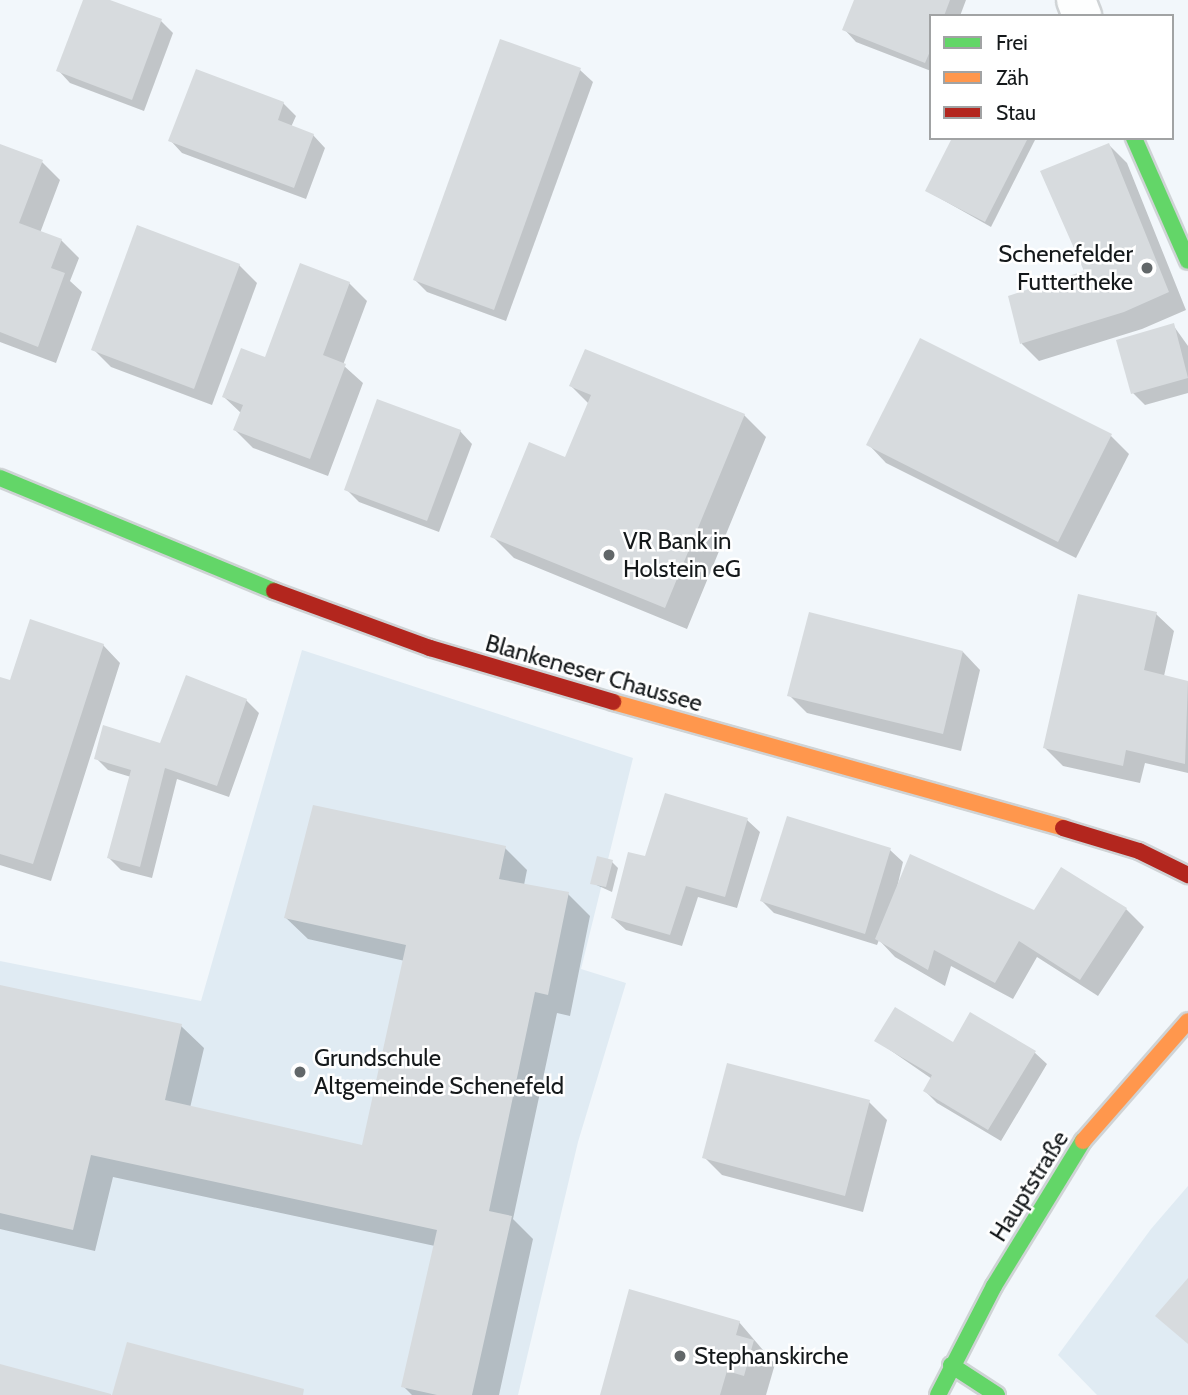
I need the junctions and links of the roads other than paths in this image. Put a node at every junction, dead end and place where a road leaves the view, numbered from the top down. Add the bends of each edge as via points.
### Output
1 (1135, 140) edge
2 (1188, 261) edge
3 (0, 478) edge
4 (1188, 875) edge
5 (1188, 1021) edge
6 (951, 1366) junction
7 (938, 1395) edge
8 (997, 1395) edge

1 - 2 main road
3 - 4 main road, Blankeneser Chaussee via 283,596 430,648 701,729 1082,833 1139,851
5 - 6 main road, Hauptstraße via 1084,1139
6 - 7 main road, Hauptstraße
6 - 8 main road

